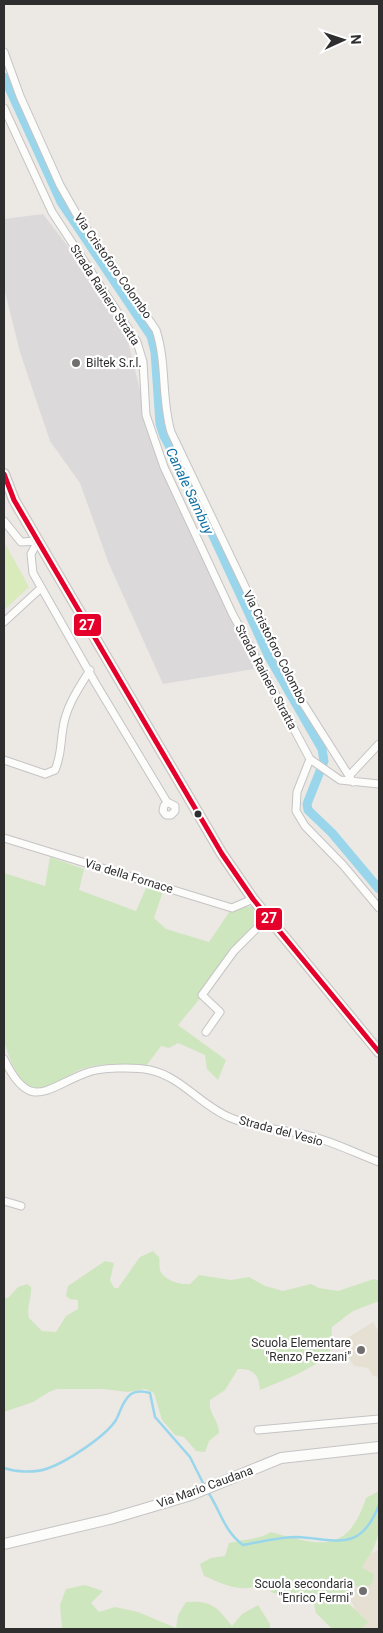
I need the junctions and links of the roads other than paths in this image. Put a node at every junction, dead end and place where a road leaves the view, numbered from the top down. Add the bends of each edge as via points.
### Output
1 (4, 52) edge
2 (4, 108) edge
3 (4, 474) edge
4 (4, 520) edge
5 (38, 540) junction
6 (42, 588) junction
7 (4, 622) edge
8 (90, 670) junction
9 (379, 744) edge
10 (310, 759) junction
11 (4, 760) edge
12 (351, 779) junction
13 (379, 784) edge
14 (167, 802) dead end
15 (4, 838) edge
16 (253, 900) junction
17 (379, 908) edge
18 (265, 913) junction
19 (206, 1032) dead end
20 (379, 1052) edge
21 (4, 1059) edge
22 (379, 1162) edge
23 (4, 1201) edge
24 (21, 1206) dead end
25 (379, 1419) edge
26 (258, 1430) dead end
27 (379, 1447) edge
28 (4, 1544) edge

1 - 12 street, Via Cristoforo Colombo via 60,185 99,249 156,330 161,344 166,417 171,432 294,689
2 - 10 street, Strada Rainero Stratta via 52,212 137,342 143,362 146,416 164,467 232,613
3 - 5 main road via 14,500
4 - 5 street via 21,542
5 - 6 street via 30,562
5 - 16 main road via 222,854
6 - 7 street
6 - 8 street
8 - 11 street via 69,705 63,727 62,754 55,770 44,774
8 - 14 street
9 - 12 street
10 - 12 street, Strada Rainero Stratta via 340,780
10 - 17 street via 297,792 296,811 305,826
12 - 13 street
15 - 16 street, Via della Fornace via 232,908
16 - 18 main road
18 - 19 street via 264,921 234,951 202,995 220,1012
18 - 20 main road
21 - 22 street, Strada del Vesio via 26,1089 42,1093 88,1072 151,1070 179,1082 209,1107 230,1118 266,1129 298,1133
23 - 24 street
25 - 26 street
27 - 28 main road, Via Mario Caudana via 282,1458 191,1495 110,1519

